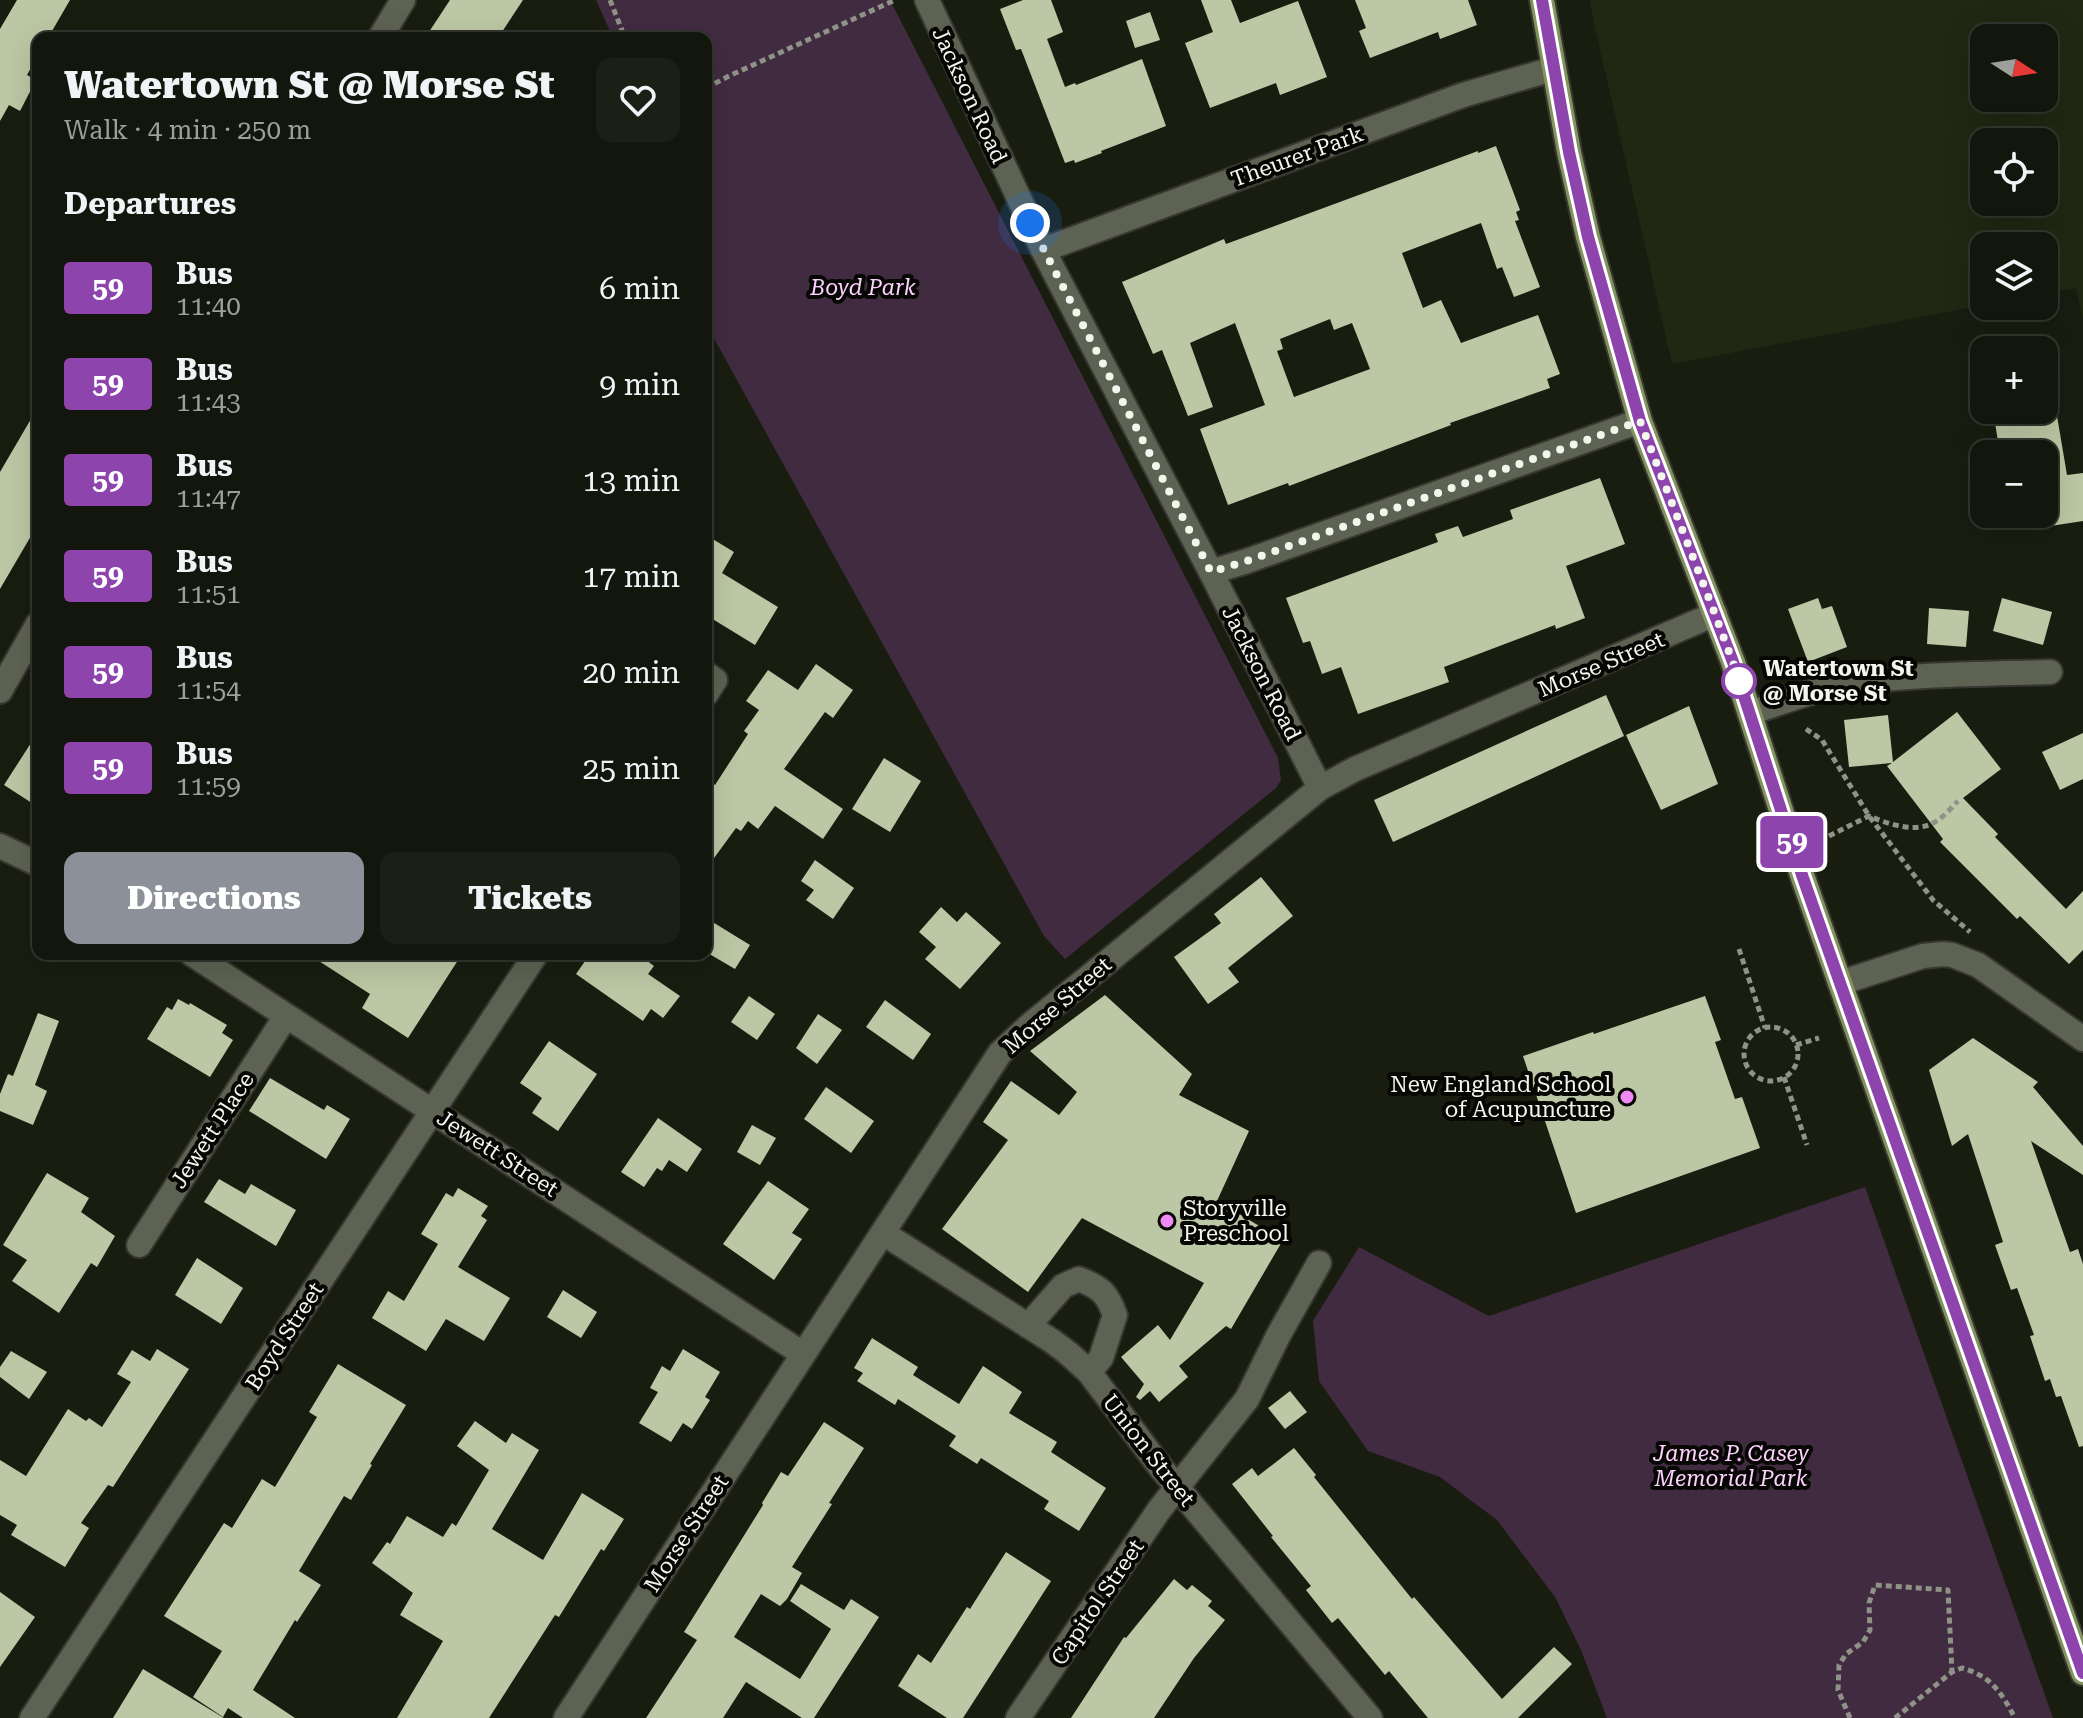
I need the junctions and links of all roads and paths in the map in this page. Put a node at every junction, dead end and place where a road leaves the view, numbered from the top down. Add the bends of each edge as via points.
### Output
1 (403, 0) edge
2 (610, 0) edge
3 (895, 0) edge
4 (927, 0) edge
5 (1542, 0) edge
6 (384, 32) edge
7 (623, 32) edge
8 (1553, 69) junction
9 (712, 85) edge
10 (1043, 250) junction
11 (1640, 421) junction
12 (1211, 572) junction
13 (1715, 614) junction
14 (32, 635) edge
15 (2050, 672) dead end
16 (0, 691) edge
17 (1750, 713) junction
18 (1806, 729) dead end
19 (1320, 788) junction
20 (1958, 801) dead end
21 (1869, 816) junction
22 (1829, 836) dead end
23 (0, 846) edge
24 (32, 861) edge
25 (1974, 935) dead end
26 (1739, 949) dead end
27 (201, 960) edge
28 (532, 960) edge
29 (1840, 983) junction
30 (286, 1016) junction
31 (1765, 1028) junction
32 (1819, 1038) dead end
33 (2083, 1039) edge
34 (1796, 1045) junction
35 (1784, 1077) junction
36 (434, 1111) junction
37 (1807, 1145) dead end
38 (883, 1233) junction
39 (139, 1245) dead end
40 (1319, 1263) dead end
41 (1028, 1326) junction
42 (803, 1354) junction
43 (1089, 1372) junction
44 (1177, 1489) junction
45 (1952, 1672) junction
46 (2083, 1673) edge
47 (32, 1718) edge
48 (566, 1718) edge
49 (1018, 1718) edge
50 (1370, 1718) edge
51 (1850, 1718) edge
52 (1895, 1718) edge
53 (2015, 1718) edge

1 - 6 street
2 - 7 path
3 - 9 path
4 - 10 street, Jackson Road
5 - 8 main road
8 - 10 street, Theurer Park via 1463,95
8 - 11 main road via 1588,237
10 - 12 street, Jackson Road
11 - 12 street
11 - 13 main road
12 - 19 street, Jackson Road
13 - 17 main road
13 - 19 street, Morse Street
14 - 16 street
15 - 17 street via 1855,682
17 - 29 main road
18 - 21 path via 1822,740
19 - 38 street, Morse Street via 1000,1053
20 - 21 path via 1936,822 1920,827
21 - 22 path
21 - 25 path via 1933,900
23 - 24 street
26 - 31 path
27 - 30 street, Jewett Street
28 - 36 street, Boyd Street
29 - 33 street via 1923,956 1952,955 1978,965
29 - 46 main road
30 - 36 street, Jewett Street
30 - 39 street, Jewett Place
31 - 34 path via 1782,1029
31 - 35 path via 1750,1036 1744,1052 1748,1069 1761,1080
32 - 34 path
34 - 35 path via 1799,1056
35 - 37 path
36 - 42 street, Jewett Street
36 - 47 street, Boyd Street
38 - 41 street, Union Street
38 - 42 street, Morse Street
40 - 44 street, Capitol Street via 1247,1399
41 - 43 street, Union Street
41 - 43 street via 1063,1286 1079,1279 1098,1286 1115,1315 1101,1358
42 - 48 street, Morse Street
43 - 44 street, Union Street
44 - 49 street, Capitol Street
44 - 50 street, Union Street
45 - 51 path via 1948,1590 1875,1585 1870,1630 1839,1665 1838,1690
45 - 52 path
45 - 53 path via 1962,1668 1994,1683

